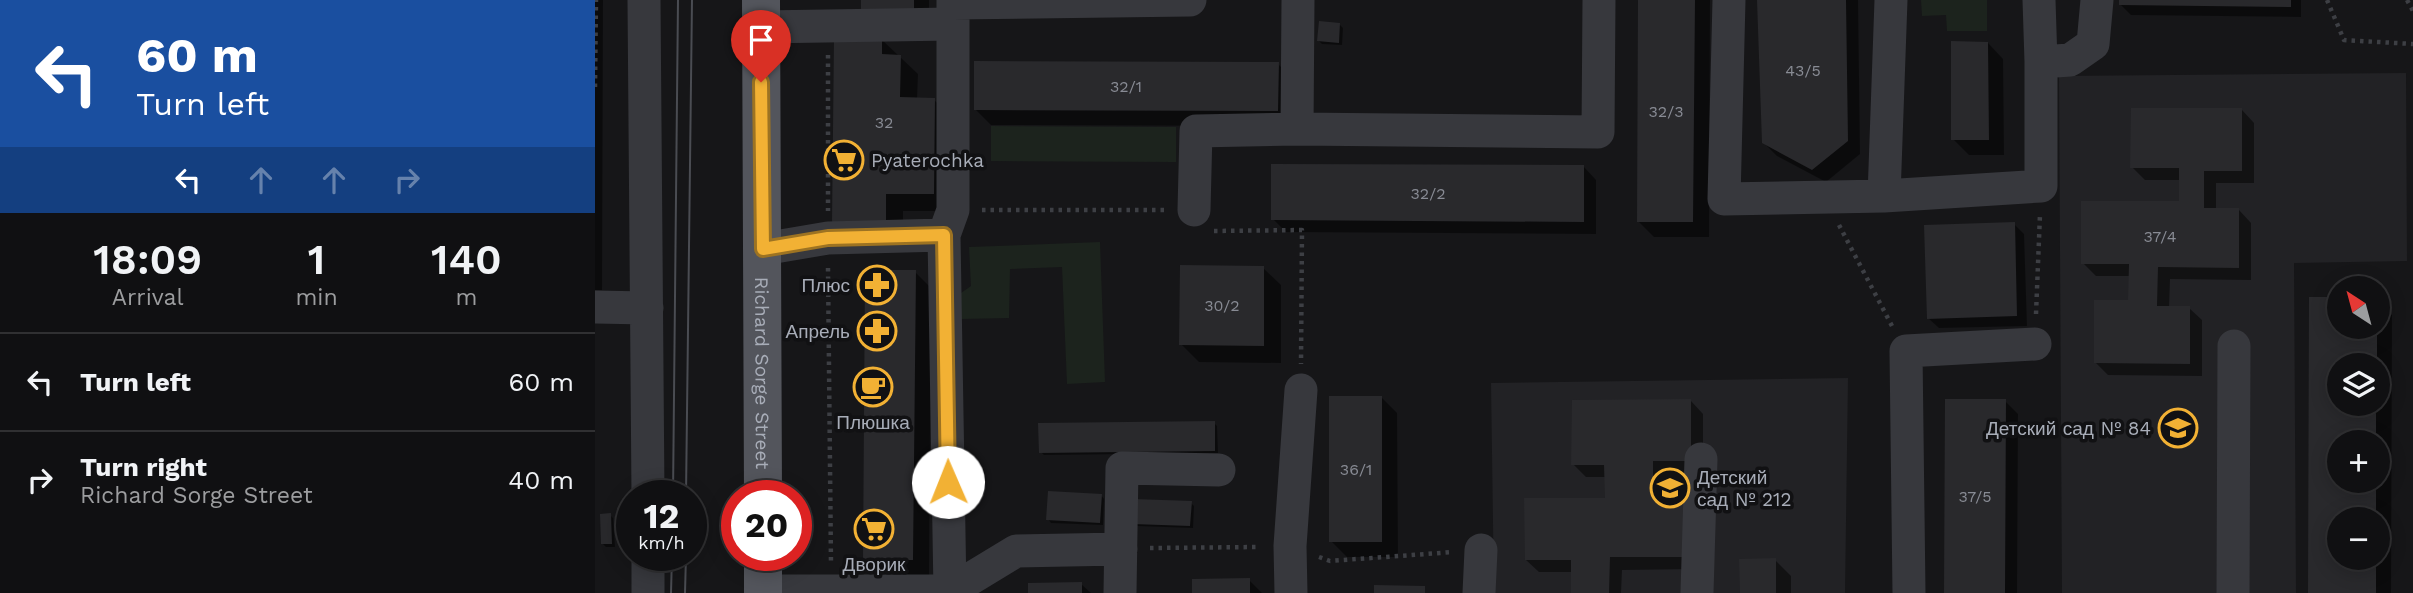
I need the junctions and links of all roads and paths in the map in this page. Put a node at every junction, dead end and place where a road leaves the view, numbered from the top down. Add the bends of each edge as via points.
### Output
1 (596, 0) edge
2 (644, 0) edge
3 (1116, 0) edge
4 (1190, 0) edge
5 (1298, 0) edge
6 (1599, 0) edge
7 (1728, 0) edge
8 (1891, 0) edge
9 (2039, 0) edge
10 (2097, 0) edge
11 (2327, 0) edge
12 (2407, 0) edge
13 (953, 9) edge
14 (2413, 11) edge
15 (761, 13) edge
16 (595, 24) edge
17 (828, 26) junction
18 (2413, 44) edge
19 (2041, 62) junction
20 (595, 87) edge
21 (1297, 129) junction
22 (2041, 186) junction
23 (1884, 195) junction
24 (1826, 197) junction
25 (1194, 211) junction
26 (949, 223) junction
27 (828, 238) junction
28 (763, 249) junction
29 (595, 307) edge
30 (646, 307) junction
31 (2035, 344) joint
32 (2234, 346) dead end
33 (1906, 351) junction
34 (1301, 390) joint
35 (1701, 459) dead end
36 (1219, 470) dead end
37 (647, 480) edge
38 (763, 480) edge
39 (1121, 549) junction
40 (1481, 550) dead end
41 (648, 571) edge
42 (763, 580) edge
43 (831, 591) junction
44 (950, 592) edge
45 (648, 593) edge
46 (1120, 593) edge
47 (1291, 593) edge
48 (1479, 593) edge
49 (1697, 593) edge
50 (1909, 593) edge
51 (2233, 593) edge

1 - 16 path
2 - 30 street
3 - 4 street
3 - 13 street
5 - 21 street
6 - 21 street via 1598,132
7 - 24 street via 1724,199
8 - 23 street
9 - 19 street
10 - 19 street via 2093,44 2070,60
11 - 18 path via 2344,40
12 - 14 path
13 - 17 street
13 - 26 street
15 - 17 street
15 - 28 main road, Richard Sorge Street
16 - 20 path
17 - 27 path
19 - 22 street
21 - 25 street via 1196,131
22 - 23 street
22 - 31 path
23 - 24 street
24 - 33 path
25 - 26 path
25 - 34 path via 1195,231 1302,230
26 - 27 street
26 - 44 street
27 - 28 street
27 - 43 path
28 - 38 main road, Richard Sorge Street
29 - 30 street
30 - 37 street
31 - 33 street
32 - 51 street
33 - 50 street
34 - 47 street
35 - 49 street
36 - 39 street via 1122,467
39 - 44 street via 1016,551
39 - 46 street
40 - 48 street
41 - 45 street
42 - 43 street
43 - 44 street

